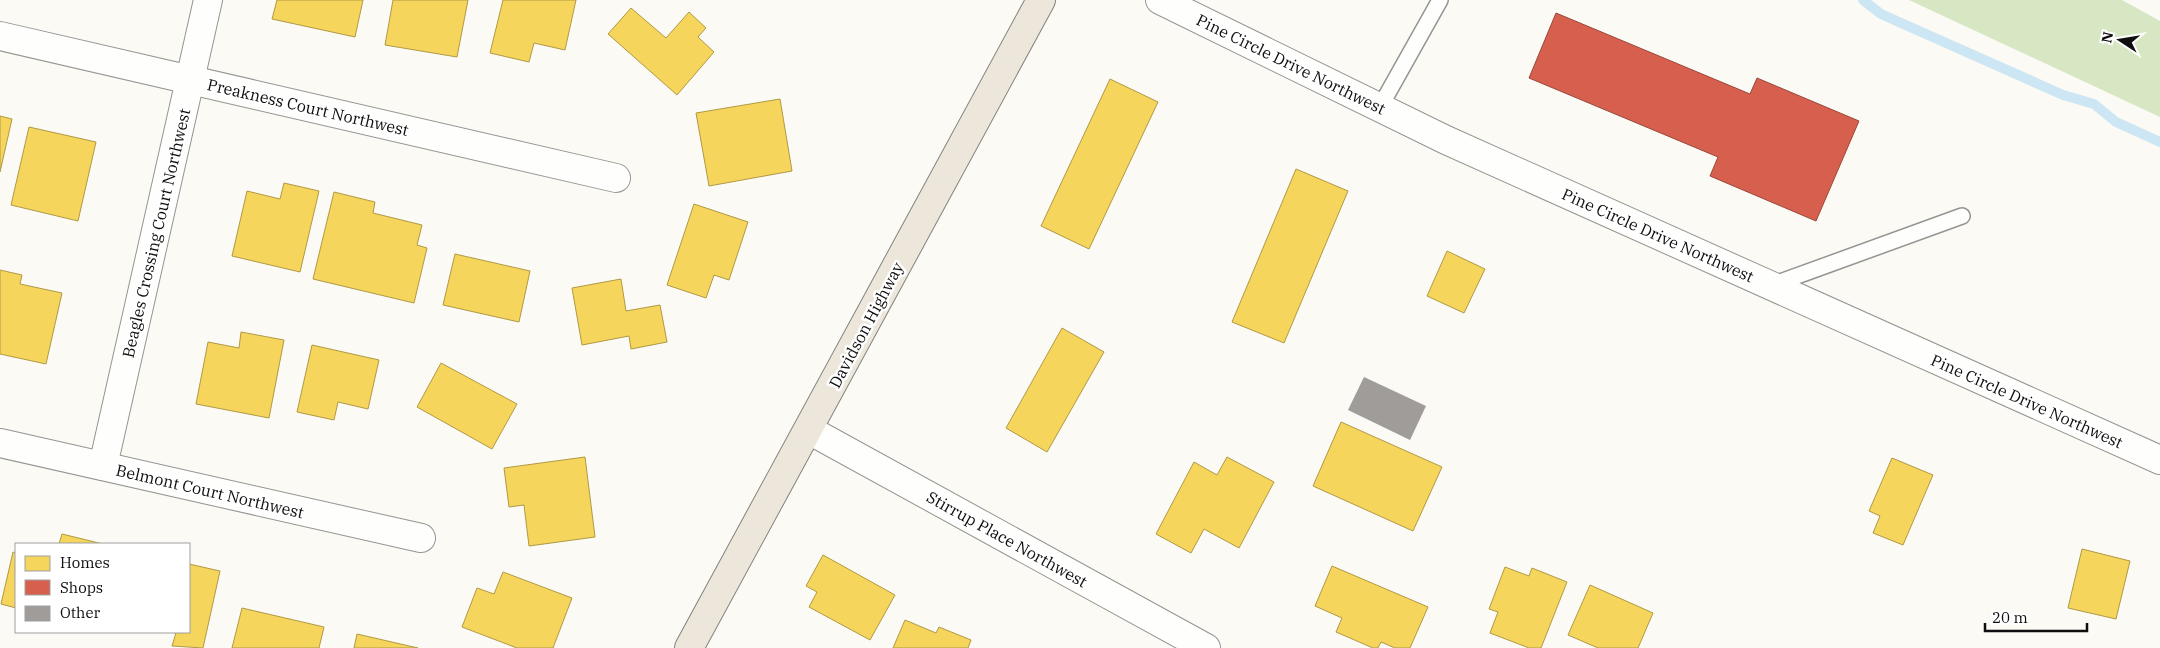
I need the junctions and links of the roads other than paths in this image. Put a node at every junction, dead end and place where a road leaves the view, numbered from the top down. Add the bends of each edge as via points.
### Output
1 (208, 0) edge
2 (1041, 0) edge
3 (1160, 0) edge
4 (1440, 0) edge
5 (0, 36) edge
6 (190, 80) junction
7 (1380, 107) junction
8 (616, 178) dead end
9 (1962, 216) dead end
10 (1771, 286) junction
11 (809, 430) junction
12 (0, 443) edge
13 (2160, 460) edge
14 (103, 466) junction
15 (421, 538) dead end
16 (689, 648) edge
17 (1206, 648) edge

1 - 6 street, Beagles Crossing Court Northwest
2 - 11 main road, Davidson Highway
3 - 7 street, Pine Circle Drive Northwest
4 - 7 lane
5 - 6 street, Preakness Court Northwest
6 - 8 street, Preakness Court Northwest
6 - 14 street, Beagles Crossing Court Northwest
7 - 10 street, Pine Circle Drive Northwest via 1446,140
9 - 10 lane
10 - 13 street, Pine Circle Drive Northwest
11 - 16 main road, Davidson Highway
11 - 17 street, Stirrup Place Northwest
12 - 14 street, Belmont Court Northwest
14 - 15 street, Belmont Court Northwest

